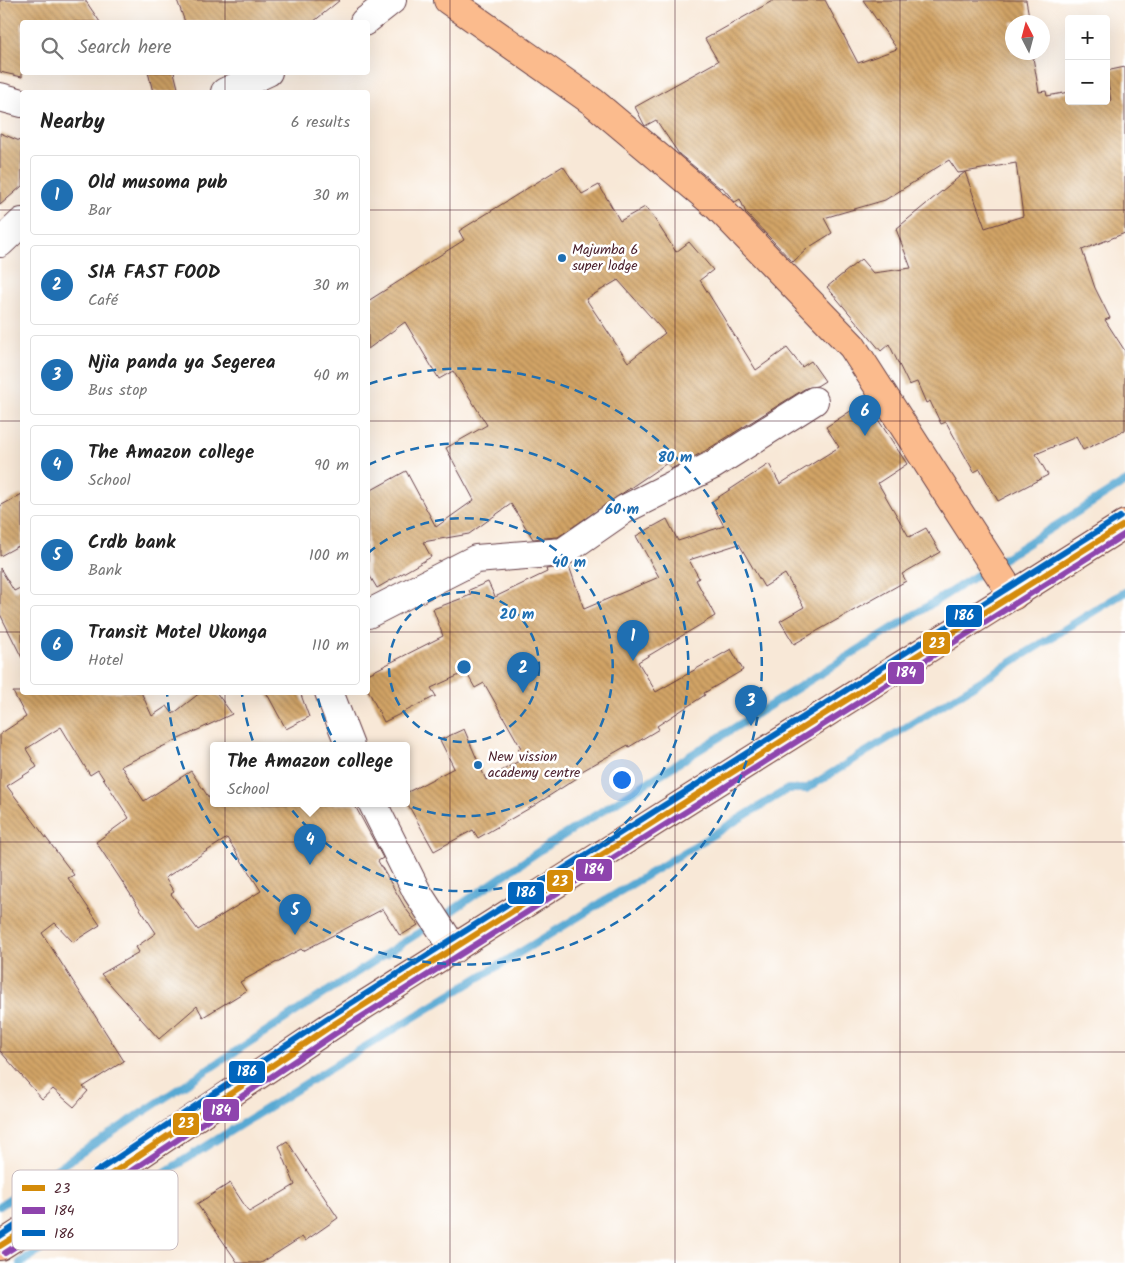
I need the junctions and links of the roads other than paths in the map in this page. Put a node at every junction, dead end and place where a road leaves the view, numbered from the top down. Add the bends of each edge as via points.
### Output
1 (392, 0) edge
2 (448, 0) edge
3 (367, 20) edge
4 (262, 75) edge
5 (229, 90) edge
6 (0, 97) edge
7 (20, 102) edge
8 (20, 224) edge
9 (0, 243) edge
10 (814, 401) dead end
11 (1125, 524) edge
12 (1013, 596) junction
13 (370, 613) edge
14 (329, 695) edge
15 (348, 742) edge
16 (374, 807) edge
17 (454, 949) junction
18 (118, 1170) edge
19 (12, 1238) edge
20 (0, 1246) edge

1 - 3 street
2 - 12 main road via 593,102 718,207 852,346
4 - 5 street
6 - 7 street
8 - 9 street
10 - 13 street via 713,465 624,510 563,552 476,559
11 - 12 main road
12 - 17 main road
14 - 15 street
16 - 17 street via 417,892
17 - 18 main road via 331,1026
19 - 20 main road

